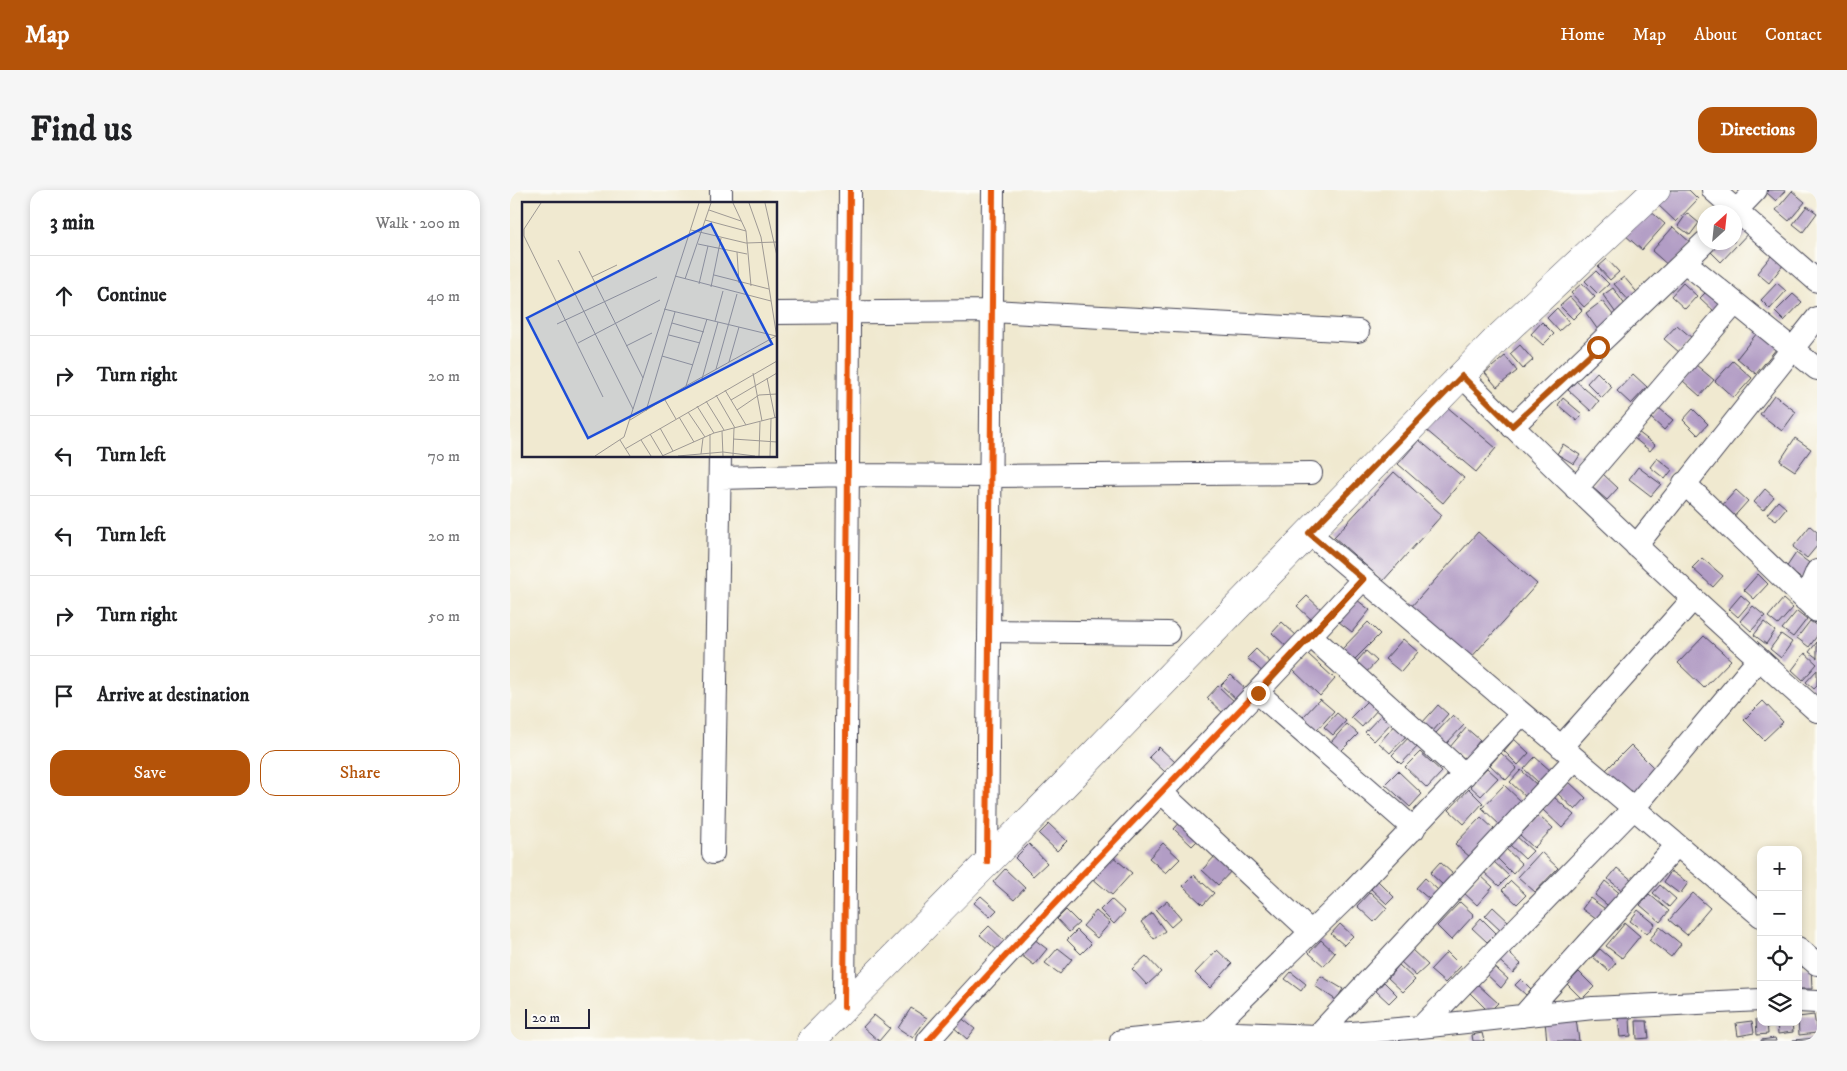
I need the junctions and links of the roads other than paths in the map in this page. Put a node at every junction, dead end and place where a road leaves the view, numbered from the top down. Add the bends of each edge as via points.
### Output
1 (850, 190) edge
2 (993, 190) edge
3 (1656, 190) edge
4 (1713, 190) edge
5 (1756, 190) edge
6 (1729, 205) edge
7 (1742, 205) edge
8 (1742, 217) edge
9 (1697, 249) edge
10 (1685, 262) junction
11 (1817, 281) edge
12 (1735, 303) junction
13 (992, 312) junction
14 (778, 313) edge
15 (849, 313) junction
16 (1817, 318) edge
17 (1358, 331) dead end
18 (1792, 349) junction
19 (1817, 370) edge
20 (1462, 376) junction
21 (1512, 426) junction
22 (720, 467) edge
23 (1311, 473) dead end
24 (848, 475) junction
25 (991, 476) junction
26 (1684, 483) junction
27 (1576, 489) junction
28 (1309, 533) junction
29 (1636, 546) junction
30 (1817, 571) edge
31 (1363, 579) junction
32 (1693, 599) junction
33 (1811, 605) edge
34 (989, 631) junction
35 (1168, 633) dead end
36 (1311, 636) junction
37 (1759, 659) junction
38 (1258, 693) junction
39 (1817, 711) edge
40 (1522, 714) junction
41 (1568, 753) junction
42 (1465, 775) junction
43 (1162, 793) junction
44 (1634, 808) junction
45 (1414, 829) junction
46 (1677, 845) junction
47 (713, 853) dead end
48 (987, 862) junction
49 (1757, 913) edge
50 (1311, 932) junction
51 (1802, 951) edge
52 (1817, 964) edge
53 (1757, 1000) edge
54 (1802, 1001) edge
55 (1817, 1002) edge
56 (844, 1007) junction
57 (1523, 1016) junction
58 (1421, 1027) junction
59 (1208, 1032) junction
60 (1317, 1036) junction
61 (811, 1041) edge
62 (928, 1041) edge
63 (1121, 1041) edge

1 - 15 street
2 - 13 street
3 - 20 main road via 1498,338
4 - 6 street
5 - 7 street
8 - 11 street
9 - 10 street
10 - 12 street
10 - 21 street
12 - 18 street
12 - 27 street
13 - 15 street
13 - 17 street
13 - 25 street
14 - 15 street
15 - 24 street
16 - 18 street
18 - 19 street
18 - 26 street
20 - 21 street
20 - 28 main road
21 - 27 street
22 - 24 street
22 - 47 street
23 - 25 street
24 - 25 street
24 - 56 street
25 - 34 street
26 - 29 street
26 - 33 street
27 - 29 street
28 - 31 street
28 - 48 main road
29 - 32 street
30 - 33 street
31 - 36 street
31 - 40 street
32 - 37 street
32 - 41 street
34 - 35 street
34 - 48 street
36 - 38 street
36 - 42 street
37 - 39 street
37 - 44 street
38 - 43 street
38 - 45 street
40 - 41 street
40 - 42 street
41 - 44 street
41 - 60 street
42 - 45 street
43 - 50 street
43 - 62 street
44 - 46 street
44 - 58 street
45 - 50 street
46 - 49 street
46 - 57 street
48 - 56 main road
50 - 59 street
51 - 52 street
53 - 57 street via 1593,1008
54 - 55 street
56 - 61 main road
57 - 58 street
58 - 60 street
59 - 60 street
59 - 63 street

